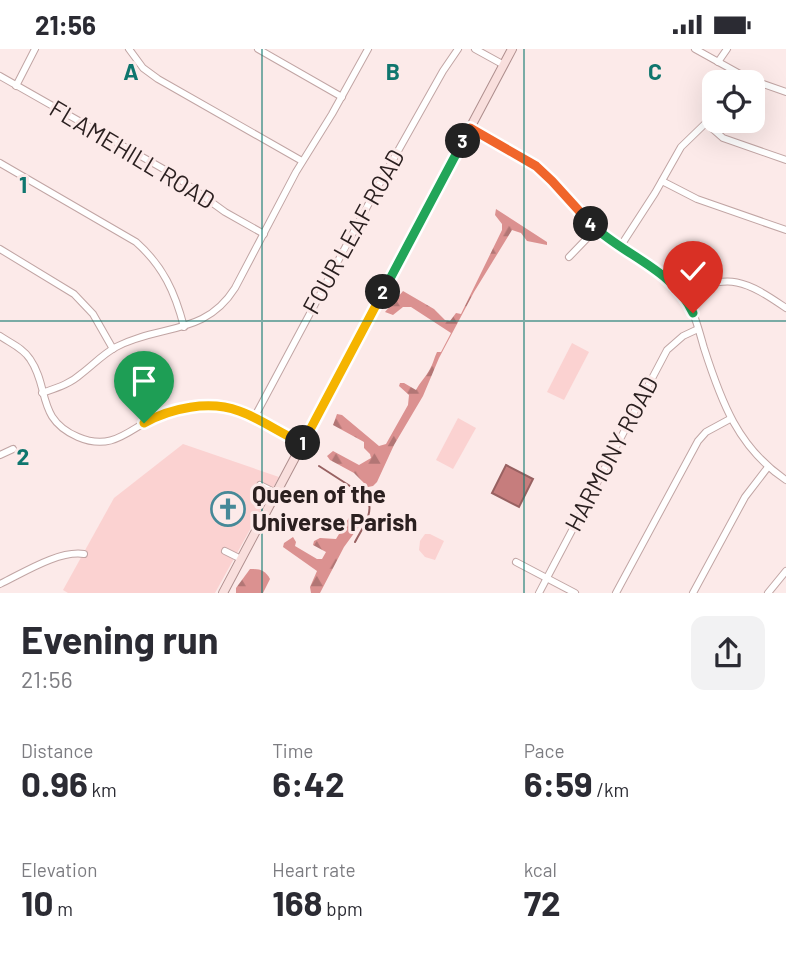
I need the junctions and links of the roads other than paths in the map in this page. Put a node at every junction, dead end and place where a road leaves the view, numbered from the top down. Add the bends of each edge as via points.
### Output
1 (35, 49) edge
2 (129, 49) edge
3 (258, 49) edge
4 (368, 49) edge
5 (458, 49) edge
6 (475, 49) edge
7 (512, 49) edge
8 (695, 49) edge
9 (727, 49) edge
10 (718, 62) junction
11 (504, 65) junction
12 (729, 70) edge
13 (0, 76) edge
14 (16, 86) junction
15 (765, 86) edge
16 (786, 92) edge
17 (342, 97) junction
18 (702, 127) edge
19 (470, 128) junction
20 (717, 133) edge
21 (786, 160) edge
22 (302, 161) junction
23 (0, 163) edge
24 (662, 181) junction
25 (596, 229) junction
26 (786, 230) edge
27 (264, 234) junction
28 (620, 247) junction
29 (0, 249) edge
30 (569, 257) dead end
31 (684, 296) junction
32 (786, 308) edge
33 (184, 327) junction
34 (698, 329) junction
35 (0, 337) edge
36 (113, 349) junction
37 (42, 393) junction
38 (254, 418) junction
39 (730, 419) junction
40 (302, 444) junction
41 (12, 449) dead end
42 (0, 455) edge
43 (768, 467) junction
44 (786, 480) edge
45 (260, 485) dead end
46 (276, 493) junction
47 (225, 551) dead end
48 (84, 554) dead end
49 (241, 559) junction
50 (516, 562) dead end
51 (786, 571) edge
52 (547, 578) junction
53 (0, 584) edge
54 (223, 593) edge
55 (540, 593) edge
56 (575, 593) edge
57 (616, 593) edge
58 (693, 593) edge
59 (768, 593) edge

1 - 14 street
2 - 22 street via 142,68 158,79
3 - 17 street
4 - 17 street
5 - 38 street, FOUR LEAF ROAD via 376,190
6 - 11 street
7 - 11 main road
8 - 10 street
9 - 10 street
10 - 12 street
11 - 19 main road
13 - 14 street, FLAMEHILL ROAD
14 - 27 street, FLAMEHILL ROAD via 174,175
15 - 16 street
17 - 22 street
18 - 24 street via 681,147
19 - 25 street via 536,166
19 - 40 main road
20 - 21 street
22 - 27 street
23 - 33 street via 136,242 167,279
24 - 26 street via 696,199
24 - 28 street
25 - 28 street
25 - 30 street
27 - 33 street via 225,303
28 - 31 street via 666,277
29 - 36 street via 74,294 93,314
31 - 32 street via 706,283 730,281
31 - 34 street
33 - 36 street
34 - 39 street
34 - 52 street, HARMONY ROAD via 667,350
35 - 37 street via 30,358
36 - 37 street via 70,382
37 - 38 street via 64,429 94,442 117,439 158,415 183,409 227,407
38 - 40 street
39 - 43 street
39 - 57 street via 706,432 695,446
40 - 46 main road
41 - 42 street
43 - 44 street
43 - 58 street via 745,497
45 - 46 street
46 - 49 main road
47 - 49 street
48 - 53 street via 58,557
49 - 54 main road
50 - 52 street
51 - 59 street
52 - 55 street, HARMONY ROAD
52 - 56 street

